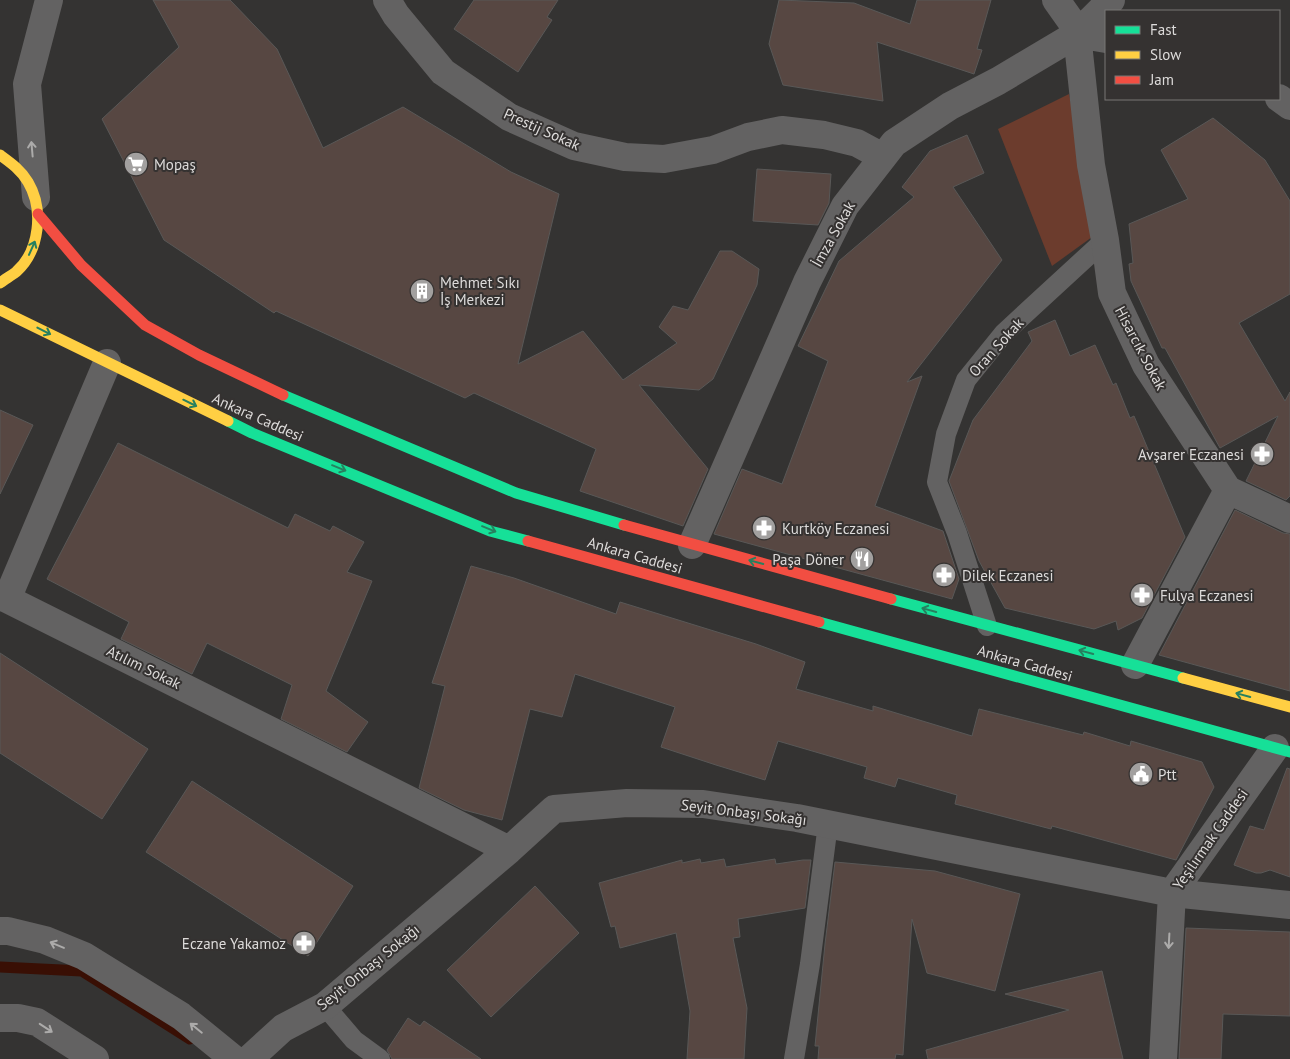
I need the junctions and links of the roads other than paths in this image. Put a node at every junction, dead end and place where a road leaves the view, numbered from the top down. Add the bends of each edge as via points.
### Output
1 (49, 0) edge
2 (387, 0) edge
3 (1056, 0) edge
4 (1111, 0) edge
5 (1077, 34) junction
6 (1105, 39) edge
7 (0, 154) edge
8 (883, 157) junction
9 (37, 206) junction
10 (1105, 240) junction
11 (0, 283) edge
12 (0, 310) edge
13 (107, 363) junction
14 (1228, 490) junction
15 (1290, 519) edge
16 (692, 545) junction
17 (986, 626) junction
18 (1135, 665) junction
19 (1290, 707) edge
20 (1283, 750) edge
21 (828, 824) junction
22 (509, 850) junction
23 (1172, 893) junction
24 (1290, 905) edge
25 (0, 931) edge
26 (325, 1006) junction
27 (0, 1018) edge
28 (95, 1059) edge
29 (234, 1059) edge
30 (250, 1059) edge
31 (380, 1059) edge
32 (794, 1059) edge
33 (1163, 1059) edge

9 -> 1 street via 27,84
2 - 8 street, Prestij Sokak via 443,72 509,117 574,146 625,157 664,159 714,150 748,137 782,130 857,143
3 - 5 street, Hisarcık Sokak
4 - 5 street, İmza Sokak
5 - 6 street
5 - 8 street, İmza Sokak via 950,106 894,142
5 - 10 street, Hisarcık Sokak via 1091,165
7 - 9 main road, Ankara Caddesi via 25,175
8 - 16 street, İmza Sokak via 845,206 807,282
11 -> 9 main road via 24,264 35,243 39,220
9 - 16 main road, Ankara Caddesi via 81,265 119,302 146,324 199,355 299,403 516,493
10 - 14 street, Hisarcık Sokak via 1112,292 1146,365
10 - 17 lane, Oran Sokak via 1004,334 966,380 946,434 937,482 957,533
12 -> 13 main road, Ankara Caddesi
13 -> 20 main road, Ankara Caddesi via 252,433 490,531
13 - 22 street, Atılım Sokak via 7,599
14 - 15 street
14 - 18 street
17 -> 16 main road, Ankara Caddesi
18 -> 17 main road, Ankara Caddesi
19 -> 18 main road, Ankara Caddesi
20 - 23 street, Yeşilırmak Caddesi
21 - 22 street, Seyit Onbaşı Sokağı via 703,804 627,803 554,809
21 - 23 street, Seyit Onbaşı Sokağı
21 - 32 lane
22 - 26 street, Seyit Onbaşı Sokağı
23 - 24 street, Seyit Onbaşı Sokağı
23 -> 33 street, Yeşilırmak Caddesi
29 -> 25 street via 181,1016 84,956 45,940
26 - 30 street, Seyit Onbaşı Sokağı via 284,1028
26 - 31 lane via 354,1040
27 -> 28 street via 37,1022

